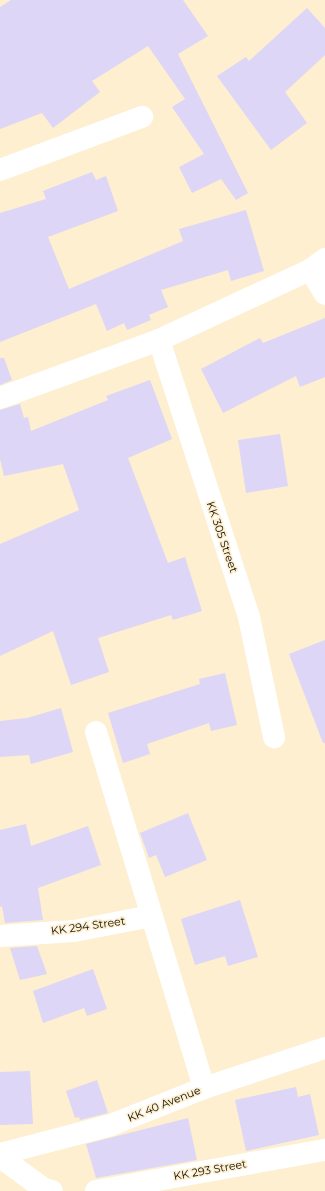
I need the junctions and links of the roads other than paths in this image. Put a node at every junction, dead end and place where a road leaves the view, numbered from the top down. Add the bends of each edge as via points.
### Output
1 (142, 116) dead end
2 (0, 170) edge
3 (318, 265) edge
4 (325, 294) edge
5 (159, 340) junction
6 (0, 398) edge
7 (96, 732) dead end
8 (274, 737) dead end
9 (151, 916) junction
10 (0, 936) edge
11 (325, 1048) edge
12 (204, 1088) junction
13 (325, 1150) edge
14 (0, 1155) edge
15 (196, 1182) edge
16 (52, 1191) edge
17 (96, 1191) edge

1 - 2 street
3 - 4 street
3 - 5 street
5 - 6 street
5 - 8 street, KK 305 Street via 249,617
7 - 9 street
9 - 10 street, KK 294 Street via 74,931
9 - 12 street
11 - 12 street, KK 40 Avenue
12 - 14 street, KK 40 Avenue via 111,1125
13 - 15 street, KK 293 Street
14 - 16 street via 44,1189
15 - 17 street, KK 293 Street

